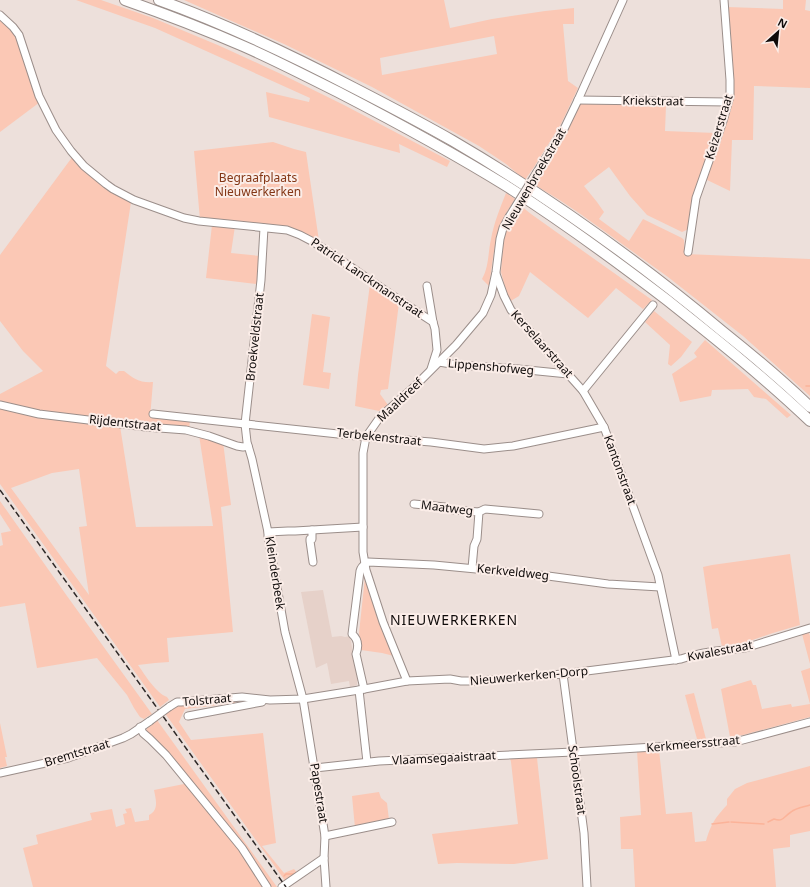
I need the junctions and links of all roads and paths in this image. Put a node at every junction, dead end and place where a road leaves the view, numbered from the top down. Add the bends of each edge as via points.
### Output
1 (125, 0) edge
2 (159, 0) edge
3 (623, 0) edge
4 (724, 0) edge
5 (0, 15) edge
6 (578, 100) junction
7 (728, 102) junction
8 (264, 228) junction
9 (688, 252) dead end
10 (496, 272) junction
11 (427, 286) dead end
12 (491, 295) junction
13 (504, 296) junction
14 (653, 305) dead end
15 (432, 322) junction
16 (439, 362) junction
17 (430, 371) junction
18 (568, 374) junction
19 (583, 391) junction
20 (0, 405) edge
21 (810, 407) edge
22 (153, 414) dead end
23 (810, 421) edge
24 (245, 424) junction
25 (604, 427) junction
26 (366, 437) junction
27 (248, 446) junction
28 (414, 504) dead end
29 (479, 512) junction
30 (539, 514) dead end
31 (363, 527) junction
32 (312, 530) junction
33 (268, 532) junction
34 (313, 562) dead end
35 (365, 563) junction
36 (472, 568) junction
37 (660, 587) junction
38 (810, 628) edge
39 (676, 660) junction
40 (563, 674) junction
41 (407, 681) junction
42 (362, 690) junction
43 (303, 699) junction
44 (270, 700) junction
45 (188, 716) dead end
46 (150, 721) joint
47 (810, 722) edge
48 (140, 727) junction
49 (573, 752) junction
50 (367, 762) junction
51 (315, 768) junction
52 (0, 773) edge
53 (392, 822) dead end
54 (326, 836) junction
55 (324, 858) junction
56 (267, 887) edge
57 (282, 887) edge
58 (326, 887) edge
59 (587, 887) edge

1 - 23 highway via 243,46 303,75 447,150 510,188 634,274 745,363
2 - 21 highway via 311,66 447,138 517,181 579,222 699,311
3 - 6 street, Nieuwenbroekstraat
4 - 7 street, Keizerstraat via 730,80
5 - 8 street, Patrick Lanckmanstraat via 19,35 39,96 56,130 79,161 98,178 134,200 176,216
6 - 7 street, Kriekstraat
6 - 10 street, Nieuwenbroekstraat, bridge via 564,129 503,228
7 - 9 street, Keizerstraat via 696,198
8 - 15 street, Patrick Lanckmanstraat via 287,230 323,247
8 - 24 street, Broekveldstraat via 261,280
10 - 12 street, Nieuwenbroekstraat
10 - 13 street, Kerselaarstraat
11 - 15 street, Maaldreef
12 - 13 street via 498,293
12 - 16 street, Nieuwenbroekstraat via 483,313
13 - 18 street, Kerselaarstraat via 520,322
14 - 19 street
15 - 17 street, Maaldreef via 437,350
16 - 17 street, Nieuwenbroekstraat
16 - 18 street, Lippenshofweg
17 - 26 street, Maaldreef via 380,416
18 - 19 street, Kerselaarstraat
19 - 25 street, Kantonstraat
20 - 27 street, Rijdentstraat via 39,414 186,430 237,446
22 - 24 street, Terbekenstraat
24 - 26 street, Terbekenstraat
24 - 27 street, Broekveldstraat
25 - 26 street, Terbekenstraat via 512,446 484,449
25 - 37 street, Kantonstraat via 658,575
26 - 31 street, Maaldreef via 363,453
27 - 33 street, Kleinderbeek
28 - 29 street, Maatweg
29 - 30 street, Maatweg via 485,509
29 - 36 street, Maatweg
31 - 32 street
31 - 35 street, Maaldreef
32 - 33 street
32 - 34 street via 310,541
33 - 43 street, Kleinderbeek via 285,632
35 - 36 street, Kerkveldweg
35 - 41 street, Maaldreef via 383,622
35 - 42 street, Maaldreef via 360,568 352,634 359,649 356,654
36 - 37 street, Kerkveldweg via 608,584
37 - 39 street, Kantonstraat
38 - 39 street, Kwalestraat via 737,650
39 - 40 street, Nieuwerkerken-Dorp
40 - 41 street, Nieuwerkerken-Dorp via 476,681
40 - 49 street, Schoolstraat
41 - 42 street, Nieuwerkerken-Dorp
42 - 43 street, Tolstraat
42 - 50 street
43 - 44 street, Tolstraat
43 - 51 street, Papestraat
44 - 45 street, Tolstraat
44 - 46 street, Tolstraat, bridge via 242,697 177,702
46 - 48 street, Bremtstraat
47 - 49 street, Kerkmeersstraat via 735,742
48 - 52 street, Bremtstraat via 123,738 68,758
48 - 56 street via 189,782 242,848
49 - 50 street, Vlaamsegaaistraat
49 - 59 street, Schoolstraat via 584,833
50 - 51 street, Vlaamsegaaistraat
51 - 54 street, Papestraat
53 - 54 street
54 - 55 street, Papestraat
55 - 57 street
55 - 58 street, Papestraat

